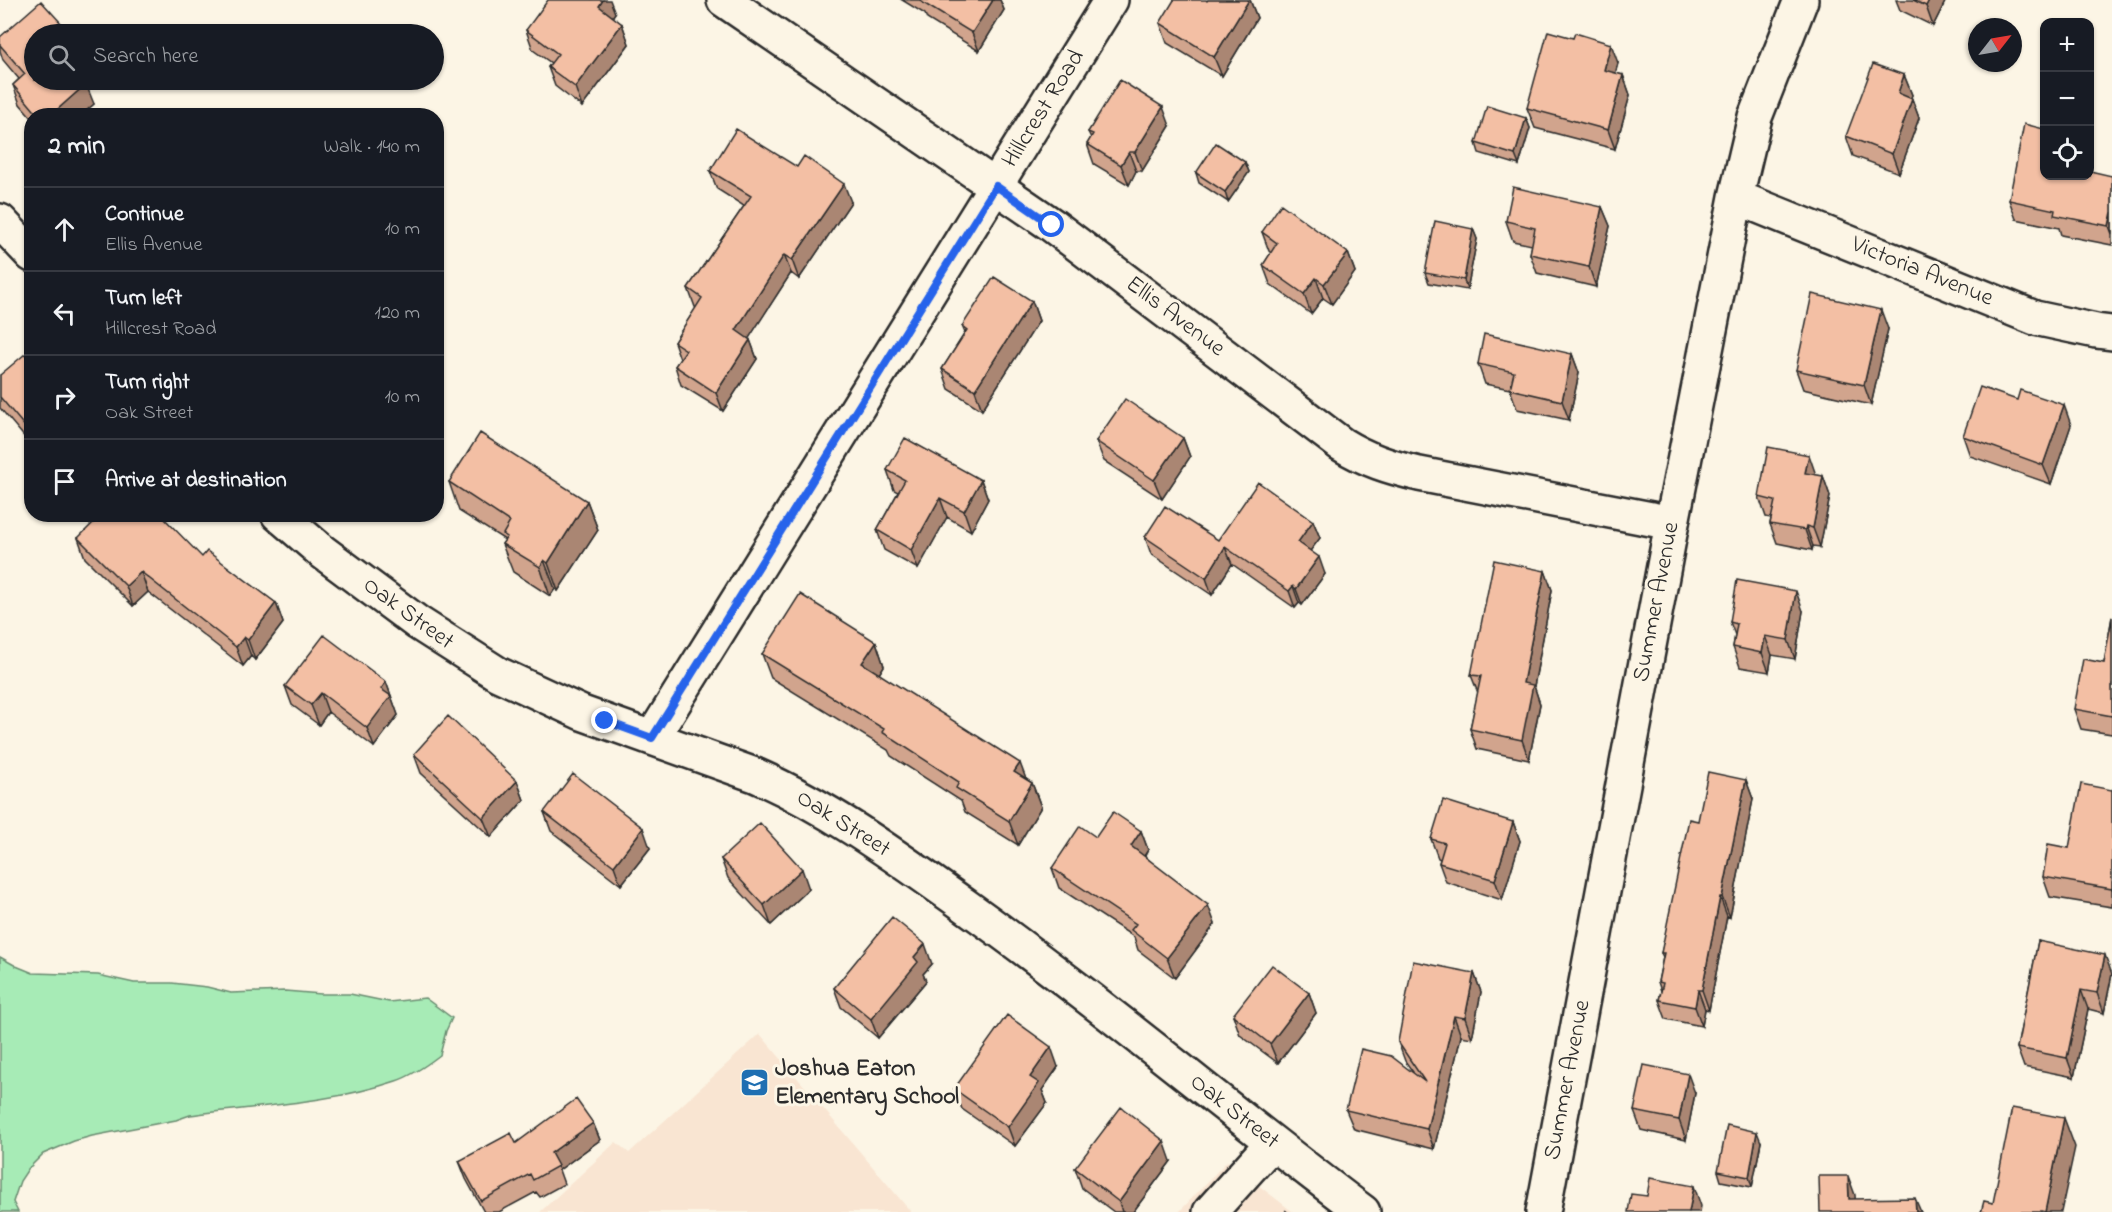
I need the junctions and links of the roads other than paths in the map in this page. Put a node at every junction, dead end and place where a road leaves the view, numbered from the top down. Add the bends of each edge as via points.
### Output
1 (724, 0) edge
2 (1111, 0) edge
3 (1802, 0) edge
4 (996, 186) junction
5 (1736, 197) junction
6 (0, 220) edge
7 (24, 246) edge
8 (2112, 333) edge
9 (287, 522) edge
10 (1672, 523) junction
11 (652, 738) junction
12 (1272, 1143) junction
13 (1210, 1212) edge
14 (1363, 1212) edge
15 (1543, 1212) edge

1 - 4 street, Ellis Avenue
2 - 4 street, Hillcrest Road
3 - 5 street, Summer Avenue via 1755,117
4 - 10 street, Ellis Avenue via 1366,459 1419,474
4 - 11 street, Hillcrest Road
5 - 8 street, Victoria Avenue via 2035,318
5 - 10 street, Summer Avenue
6 - 7 street
9 - 11 street, Oak Street via 418,623 498,674 582,713
10 - 15 street, Summer Avenue
11 - 12 street, Oak Street via 765,779 839,819 1072,984
12 - 13 street
12 - 14 street, Oak Street

